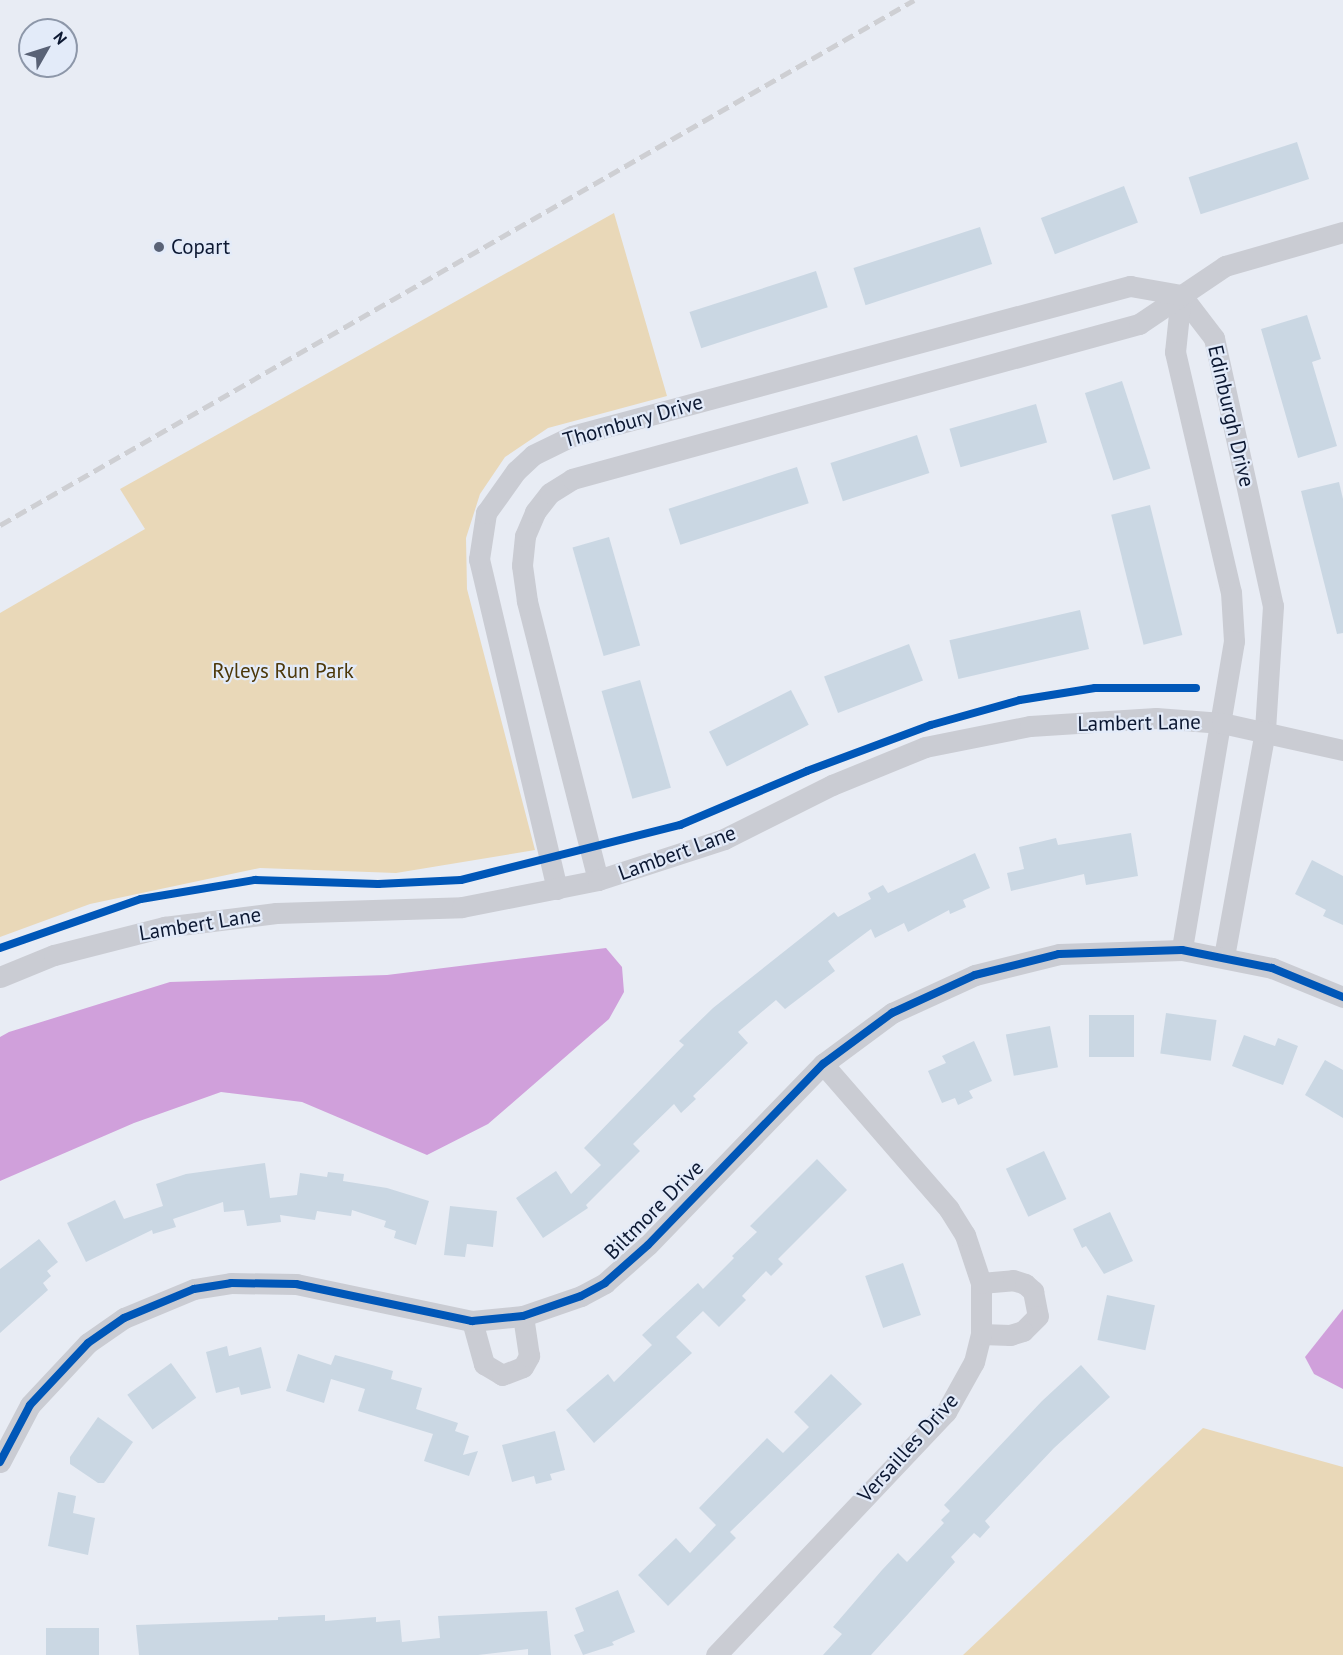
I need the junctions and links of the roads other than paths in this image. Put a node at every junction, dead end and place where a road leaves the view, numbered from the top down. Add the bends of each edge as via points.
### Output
1 (1343, 232) edge
2 (1181, 295) junction
3 (1222, 723) junction
4 (1265, 731) junction
5 (1343, 750) edge
6 (598, 880) junction
7 (557, 889) junction
8 (1182, 950) junction
9 (1224, 956) junction
10 (0, 977) edge
11 (1343, 997) edge
12 (823, 1064) junction
13 (981, 1284) junction
14 (523, 1316) junction
15 (472, 1321) junction
16 (981, 1334) junction
17 (0, 1462) edge
18 (716, 1655) edge

1 - 2 street, Thornbury Drive via 1225,266
2 - 3 street, Edinburgh Drive via 1175,352 1234,615
2 - 4 street, Edinburgh Drive via 1214,338 1269,581 1274,633
2 - 6 street, Thornbury Drive via 1139,324 572,479 550,493 535,512 525,536 522,565 527,601
2 - 7 street, Thornbury Drive via 1130,286 572,436 533,455 516,471 486,513 479,560
3 - 4 street, Lambert Lane
3 - 6 street, Lambert Lane via 1156,718 1099,720 1030,726 925,747 832,784 724,839
3 - 8 street, Edinburgh Drive
4 - 5 street, Lambert Lane
4 - 9 street, Edinburgh Drive
6 - 7 street, Lambert Lane
7 - 10 street, Lambert Lane via 462,907 276,913 164,927 54,955
8 - 9 street, Biltmore Drive
8 - 12 street, Biltmore Drive via 1059,954 975,975 892,1013
9 - 11 street, Biltmore Drive via 1272,968
12 - 13 street, Versailles Drive via 949,1209 965,1235
12 - 14 street, Biltmore Drive via 626,1266 580,1296
13 - 16 street, Versailles Drive
13 - 16 street via 1013,1280 1024,1284 1033,1291 1038,1316 1023,1331 1010,1335
14 - 15 street, Biltmore Drive
14 - 15 street via 529,1356 523,1366 502,1375 484,1364
15 - 17 street, Biltmore Drive via 296,1284 231,1283 194,1289 124,1318 88,1343 30,1405
16 - 18 street, Versailles Drive via 974,1362 946,1412

